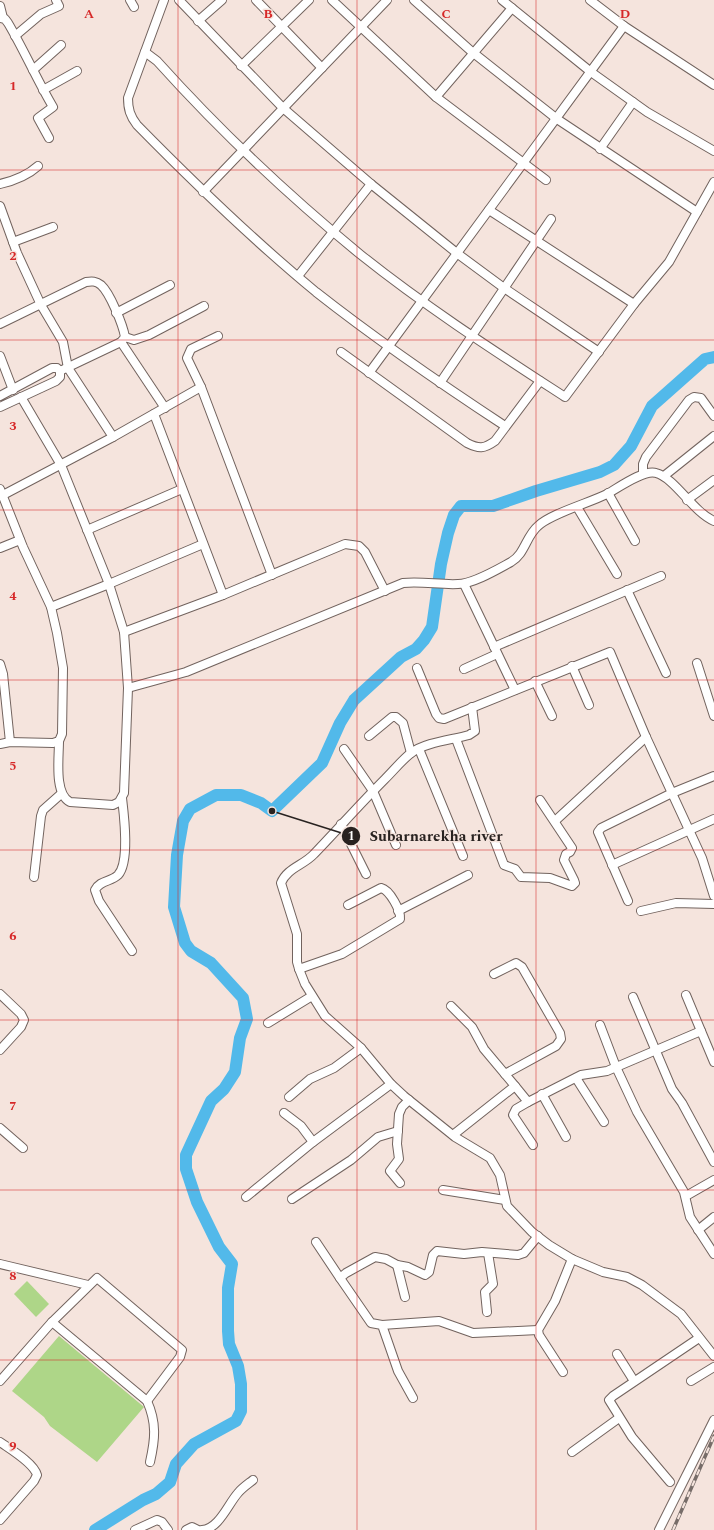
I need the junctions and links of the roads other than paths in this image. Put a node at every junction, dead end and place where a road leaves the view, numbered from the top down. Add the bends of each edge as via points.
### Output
1 (56, 0) edge
2 (164, 0) edge
3 (179, 0) edge
4 (222, 0) edge
5 (256, 0) edge
6 (309, 0) edge
7 (332, 0) edge
8 (387, 0) edge
9 (414, 0) edge
10 (502, 0) edge
11 (590, 0) edge
12 (0, 6) edge
13 (512, 8) junction
14 (1, 18) edge
15 (198, 21) junction
16 (624, 26) junction
17 (281, 27) junction
18 (360, 28) junction
19 (15, 36) junction
20 (60, 45) dead end
21 (145, 52) junction
22 (475, 54) junction
23 (241, 66) junction
24 (322, 68) junction
25 (33, 70) junction
26 (77, 71) dead end
27 (591, 72) junction
28 (714, 85) edge
29 (43, 90) junction
30 (436, 97) junction
31 (633, 102) junction
32 (283, 108) junction
33 (557, 119) junction
34 (50, 138) dead end
35 (600, 149) junction
36 (243, 150) junction
37 (714, 151) edge
38 (524, 163) junction
39 (38, 166) dead end
40 (546, 180) dead end
41 (714, 182) edge
42 (0, 184) edge
43 (371, 184) junction
44 (203, 192) junction
45 (0, 206) edge
46 (489, 210) junction
47 (697, 212) junction
48 (551, 219) dead end
49 (3, 223) edge
50 (53, 227) dead end
51 (334, 232) junction
52 (13, 242) junction
53 (535, 242) junction
54 (458, 254) junction
55 (298, 276) junction
56 (170, 285) dead end
57 (504, 288) junction
58 (423, 301) junction
59 (634, 304) junction
60 (41, 305) junction
61 (204, 306) dead end
62 (116, 313) junction
63 (0, 324) edge
64 (472, 335) junction
65 (218, 336) dead end
66 (123, 339) junction
67 (389, 348) junction
68 (341, 352) dead end
69 (599, 352) junction
70 (0, 356) edge
71 (64, 370) junction
72 (369, 373) junction
73 (540, 380) junction
74 (440, 383) junction
75 (201, 387) junction
76 (13, 390) junction
77 (0, 396) edge
78 (21, 397) junction
79 (0, 407) edge
80 (165, 408) junction
81 (154, 414) junction
82 (714, 416) edge
83 (505, 426) junction
84 (714, 436) edge
85 (113, 437) junction
86 (60, 465) junction
87 (643, 473) junction
88 (664, 476) junction
89 (714, 480) edge
90 (182, 489) junction
91 (1, 491) edge
92 (608, 493) junction
93 (687, 500) junction
94 (577, 508) junction
95 (714, 521) edge
96 (87, 530) junction
97 (20, 540) junction
98 (635, 541) dead end
99 (203, 544) junction
100 (0, 548) edge
101 (272, 574) junction
102 (617, 574) dead end
103 (662, 576) dead end
104 (109, 584) junction
105 (461, 584) junction
106 (627, 590) junction
107 (385, 591) junction
108 (223, 595) junction
109 (51, 607) junction
110 (124, 632) junction
111 (496, 650) junction
112 (697, 663) dead end
113 (0, 664) edge
114 (572, 666) junction
115 (417, 668) dead end
116 (464, 669) dead end
117 (666, 673) dead end
118 (2, 678) edge
119 (535, 681) junction
120 (128, 688) junction
121 (515, 690) junction
122 (589, 705) dead end
123 (472, 707) junction
124 (552, 716) dead end
125 (714, 716) edge
126 (368, 736) dead end
127 (646, 737) junction
128 (456, 739) junction
129 (59, 741) junction
130 (10, 742) junction
131 (0, 744) edge
132 (344, 749) dead end
133 (419, 749) junction
134 (411, 753) junction
135 (714, 776) edge
136 (373, 790) junction
137 (672, 793) junction
138 (61, 794) junction
139 (122, 798) junction
140 (540, 800) dead end
141 (714, 819) edge
142 (555, 821) junction
143 (341, 824) junction
144 (689, 830) junction
145 (396, 846) dead end
146 (463, 856) dead end
147 (612, 865) junction
148 (366, 874) dead end
149 (468, 875) dead end
150 (34, 877) dead end
151 (714, 896) edge
152 (628, 901) dead end
153 (714, 904) edge
154 (348, 905) dead end
155 (398, 911) junction
156 (641, 911) dead end
157 (132, 951) dead end
158 (299, 969) junction
159 (494, 974) dead end
160 (686, 995) dead end
161 (0, 996) edge
162 (312, 996) junction
163 (633, 997) dead end
164 (451, 1006) dead end
165 (268, 1024) dead end
166 (600, 1025) dead end
167 (701, 1031) junction
168 (361, 1048) junction
169 (0, 1050) edge
170 (654, 1051) junction
171 (714, 1062) edge
172 (616, 1067) junction
173 (505, 1074) junction
174 (576, 1078) junction
175 (391, 1084) junction
176 (515, 1086) junction
177 (542, 1094) junction
178 (289, 1097) dead end
179 (409, 1100) junction
180 (528, 1102) junction
181 (284, 1114) dead end
182 (604, 1122) dead end
183 (0, 1128) edge
184 (398, 1131) junction
185 (453, 1135) junction
186 (566, 1137) dead end
187 (313, 1142) junction
188 (533, 1145) dead end
189 (23, 1148) dead end
190 (714, 1162) edge
191 (714, 1180) edge
192 (400, 1183) dead end
193 (443, 1190) dead end
194 (686, 1196) junction
195 (246, 1197) dead end
196 (292, 1199) dead end
197 (505, 1200) junction
198 (714, 1217) edge
199 (698, 1230) junction
200 (538, 1236) junction
201 (316, 1242) dead end
202 (488, 1253) junction
203 (714, 1254) edge
204 (572, 1259) junction
205 (0, 1264) edge
206 (397, 1265) junction
207 (340, 1278) junction
208 (88, 1285) junction
209 (404, 1297) dead end
210 (487, 1312) dead end
211 (52, 1322) junction
212 (382, 1325) junction
213 (538, 1330) junction
214 (699, 1338) junction
215 (617, 1354) dead end
216 (714, 1356) edge
217 (714, 1367) edge
218 (563, 1372) dead end
219 (634, 1381) junction
220 (691, 1381) dead end
221 (0, 1382) edge
222 (413, 1398) dead end
223 (147, 1401) junction
224 (619, 1418) junction
225 (714, 1420) edge
226 (0, 1442) edge
227 (572, 1452) dead end
228 (150, 1462) dead end
229 (252, 1480) dead end
230 (670, 1482) dead end
231 (0, 1520) edge
232 (135, 1530) edge
233 (168, 1530) edge
234 (186, 1530) edge
235 (198, 1530) edge
236 (202, 1530) edge
237 (659, 1530) edge

1 - 19 street via 58,6 41,14
2 - 21 street
3 - 15 street
4 - 15 street
5 - 17 street
6 - 17 street
7 - 18 street
8 - 18 street
9 - 22 street
10 - 13 street
11 - 16 street
12 - 14 street
13 - 22 street
13 - 27 street
14 - 19 street via 8,23
15 - 23 street
16 - 27 street
16 - 28 street
17 - 23 street
17 - 24 street
18 - 24 street
18 - 30 street
19 - 25 street
20 - 25 street
21 - 36 street via 157,61
21 - 44 street via 128,98 131,116
22 - 30 street
22 - 33 street
23 - 32 street
24 - 32 street
25 - 29 street
26 - 29 street
27 - 31 street
27 - 33 street
29 - 34 street via 53,107 38,119
30 - 38 street
31 - 35 street
31 - 37 street
32 - 36 street
32 - 43 street
33 - 35 street
33 - 38 street
35 - 47 street
36 - 44 street
36 - 51 street
38 - 40 street
38 - 46 street
39 - 42 street via 29,173
41 - 47 street
43 - 51 street
43 - 54 street
44 - 55 street
45 - 49 street
46 - 53 street
46 - 54 street
47 - 59 street via 669,262
48 - 53 street
49 - 52 street
50 - 52 street
51 - 55 street
51 - 58 street
52 - 60 street
53 - 57 street
53 - 59 street
54 - 57 street
54 - 58 street
55 - 67 street
56 - 62 street
57 - 64 street
57 - 69 street
58 - 64 street
58 - 67 street
59 - 69 street
60 - 62 street via 92,281 100,284 105,290
60 - 63 street
60 - 71 street via 63,342
61 - 66 street via 145,337
62 - 66 street
64 - 73 street
64 - 74 street
65 - 75 street via 191,349 187,356
66 - 71 street
66 - 80 street
67 - 72 street
67 - 74 street
68 - 72 street
69 - 73 street via 565,397
70 - 76 street
71 - 76 street via 52,368
71 - 78 street via 56,381
71 - 85 street
72 - 83 street via 474,447 487,447 495,441
73 - 83 street
74 - 83 street
75 - 80 street
75 - 101 street
76 - 77 street
78 - 79 street
78 - 86 street
80 - 81 street
81 - 85 street
81 - 90 street
82 - 87 street via 701,398 694,397 689,400 646,457
84 - 88 street
85 - 86 street
86 - 91 street
86 - 96 street
87 - 88 street
87 - 92 street
88 - 93 street
89 - 93 street
90 - 96 street
90 - 99 street
91 - 97 street
92 - 94 street
92 - 98 street
93 - 95 street
94 - 102 street
94 - 105 street via 538,525 519,556 512,561
96 - 104 street
97 - 100 street
97 - 109 street
99 - 104 street
99 - 108 street
101 - 107 street via 345,544 352,544 365,552
101 - 108 street
103 - 106 street
104 - 109 street
104 - 110 street
105 - 107 street via 413,582 403,583
105 - 111 street
106 - 111 street
106 - 117 street
107 - 120 street via 186,672
108 - 110 street
109 - 129 street via 62,668 62,734
110 - 120 street
111 - 116 street
111 - 121 street
112 - 125 street
113 - 118 street
114 - 119 street
114 - 122 street
114 - 127 street via 610,652
115 - 123 street via 439,718 444,719
118 - 130 street
119 - 121 street
119 - 124 street
120 - 139 street
121 - 123 street
123 - 128 street via 475,731
126 - 134 street via 392,717 396,717 402,723
127 - 137 street
127 - 142 street
128 - 133 street
128 - 142 street via 504,865 515,870 521,877 550,878 572,886 575,883 564,860 572,848
129 - 130 street via 53,744
129 - 138 street
130 - 131 street
132 - 136 street
133 - 134 street
133 - 146 street
134 - 136 street
135 - 137 street
136 - 143 street
136 - 145 street
137 - 144 street
137 - 147 street via 598,832
138 - 139 street via 70,802 113,805
138 - 150 street via 43,810 41,816
139 - 157 street via 124,863 117,876 101,883 95,890 99,901
140 - 142 street
141 - 144 street
143 - 148 street
143 - 158 street via 314,854 288,871 281,882 297,934
144 - 147 street
144 - 151 street via 702,858
147 - 152 street
149 - 155 street
153 - 156 street via 676,903
154 - 155 street via 382,888 387,891
155 - 158 street via 398,921 335,957
158 - 162 street
159 - 173 street via 516,964 522,967 561,1039 556,1046
160 - 167 street
161 - 169 street via 21,1014 24,1020 21,1027
162 - 165 street
162 - 168 street via 325,1016
163 - 170 street
164 - 173 street via 472,1027 480,1044
166 - 172 street
167 - 170 street
167 - 171 street
168 - 175 street
168 - 178 street via 334,1068 310,1079
170 - 172 street
170 - 190 street via 672,1090 682,1103
172 - 174 street
172 - 194 street via 637,1112
173 - 176 street
174 - 177 street
174 - 182 street
175 - 179 street
175 - 187 street
176 - 180 street
176 - 185 street
177 - 180 street
177 - 186 street
179 - 184 street via 400,1111
179 - 185 street
180 - 188 street via 516,1109 513,1115
181 - 187 street via 301,1126
183 - 189 street
184 - 192 street via 399,1158 390,1171
184 - 196 street via 378,1136 351,1160
185 - 197 street via 490,1158 500,1175
187 - 195 street
191 - 194 street
193 - 197 street
194 - 199 street via 688,1212
197 - 200 street via 512,1213
198 - 199 street
199 - 203 street
200 - 202 street via 522,1254
200 - 204 street
201 - 207 street
202 - 206 street via 437,1251 433,1255 429,1272 425,1275
202 - 210 street via 493,1284 485,1292
204 - 213 street via 556,1301
204 - 214 street via 604,1272 627,1277 642,1285 681,1314
205 - 208 street
206 - 207 street via 375,1257
206 - 209 street
207 - 212 street via 371,1323
208 - 211 street
208 - 223 street via 95,1278 99,1279 181,1349 180,1357
211 - 221 street
211 - 223 street
212 - 213 street via 439,1321 473,1334
212 - 222 street via 396,1366
213 - 218 street
214 - 216 street
214 - 219 street
215 - 219 street
217 - 220 street
219 - 224 street via 609,1400
223 - 228 street via 155,1430
224 - 227 street
224 - 230 street
225 - 237 street
226 - 231 street via 35,1469 37,1474 34,1482
229 - 236 street via 238,1493 216,1522
232 - 233 street via 157,1520
234 - 235 street via 192,1527

